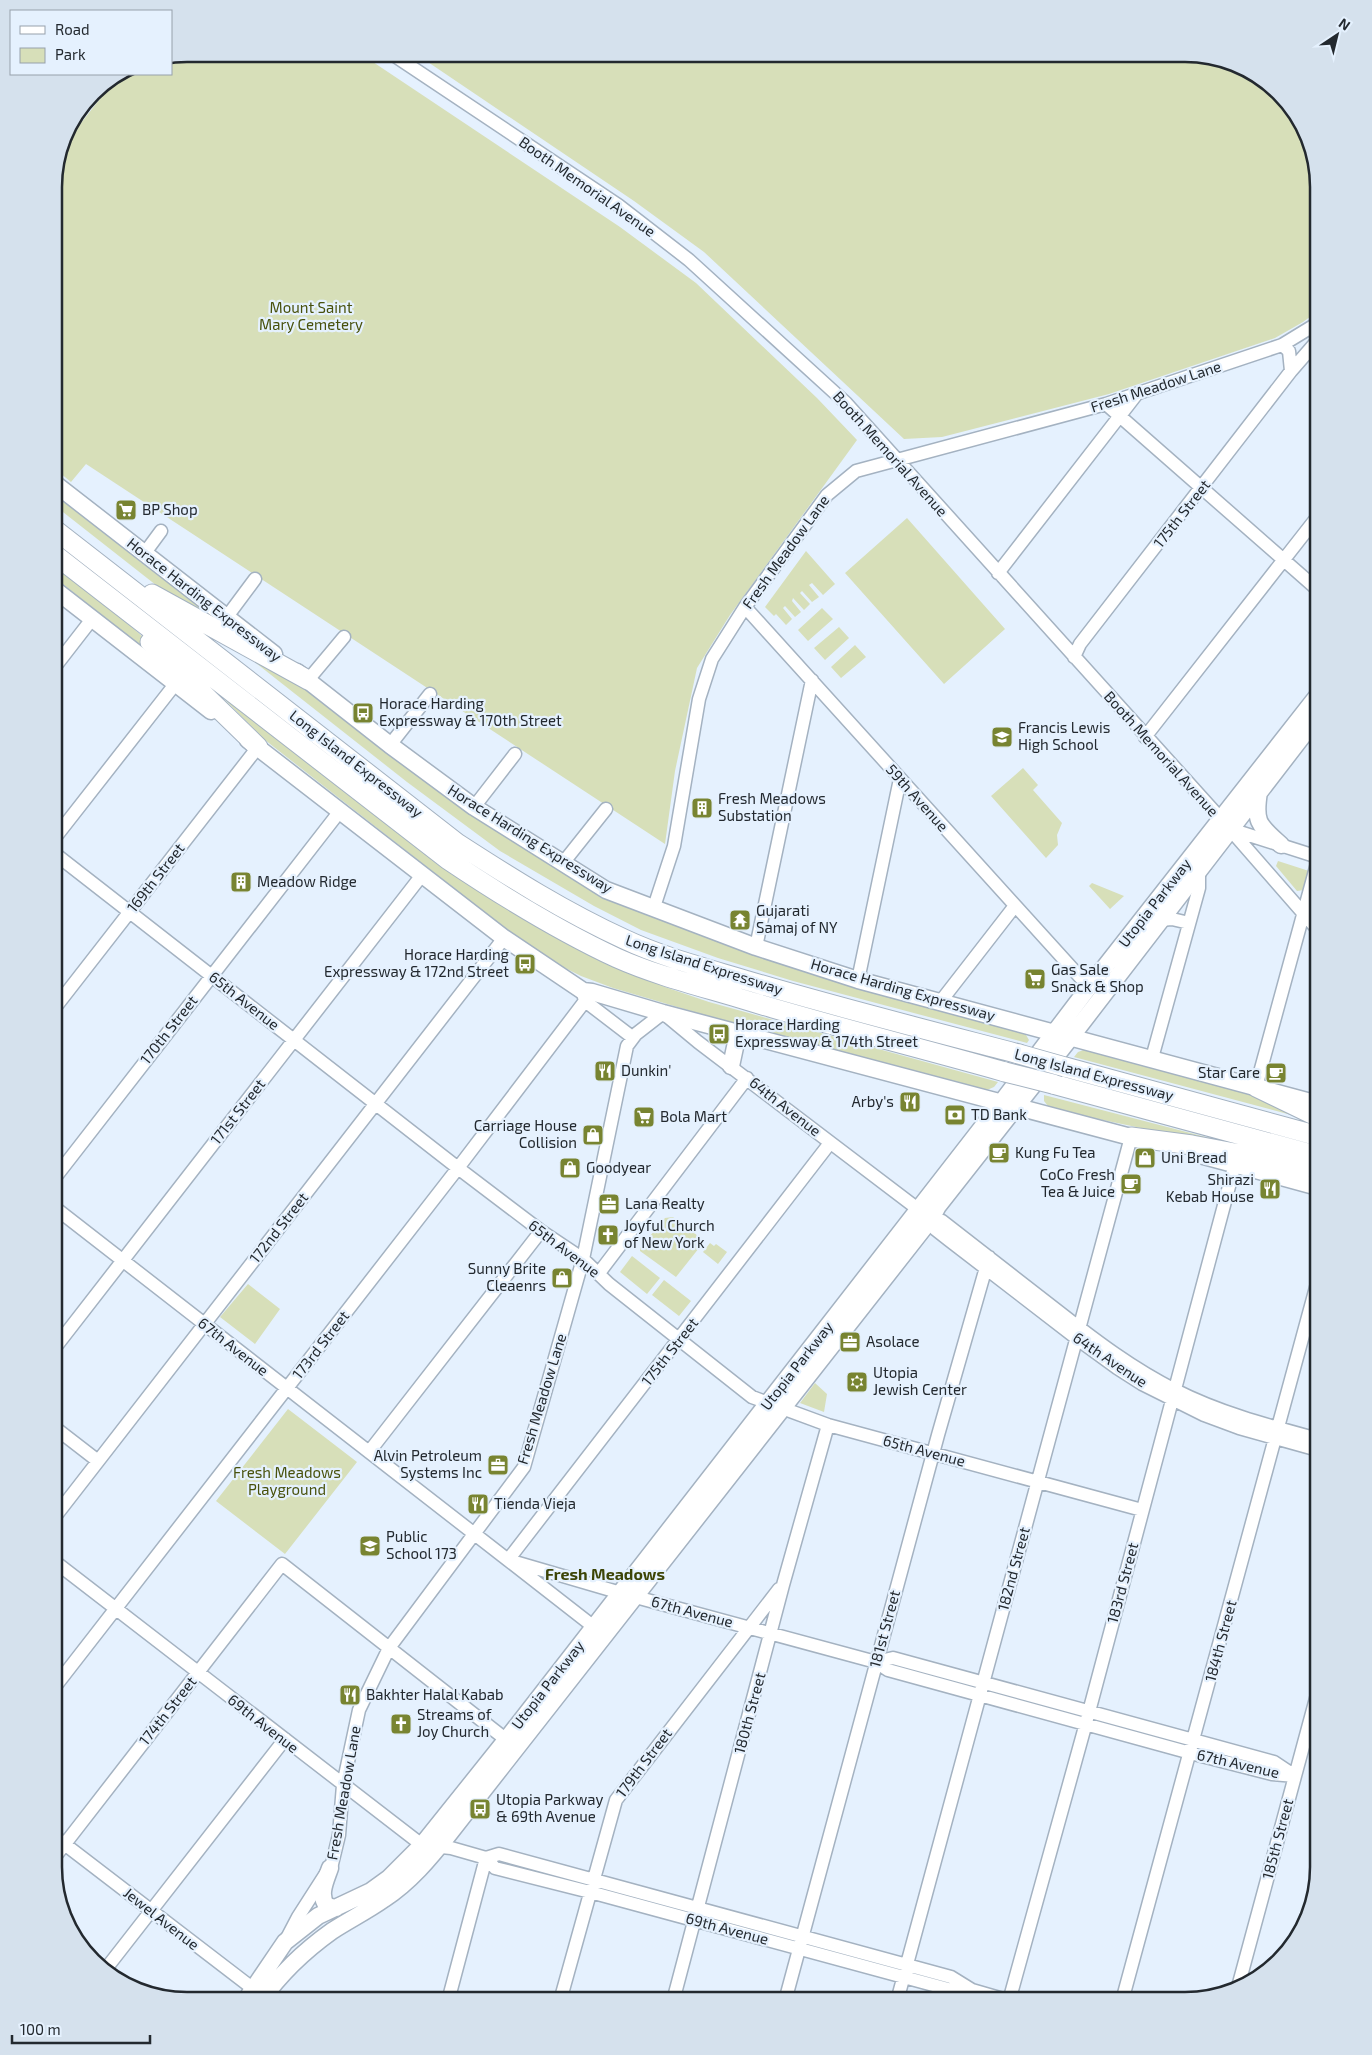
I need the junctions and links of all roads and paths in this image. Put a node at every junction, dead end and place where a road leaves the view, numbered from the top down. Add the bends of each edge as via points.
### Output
1 (405, 63) edge
2 (1310, 328) edge
3 (1282, 345) junction
4 (1310, 350) edge
5 (1292, 371) junction
6 (1136, 395) junction
7 (1106, 404) junction
8 (1119, 418) junction
9 (896, 459) junction
10 (1202, 488) junction
11 (63, 490) edge
12 (1310, 526) edge
13 (161, 531) dead end
14 (63, 536) edge
15 (144, 554) junction
16 (1284, 560) junction
17 (63, 561) edge
18 (99, 564) junction
19 (998, 573) junction
20 (255, 579) dead end
21 (89, 581) junction
22 (1310, 583) edge
23 (63, 596) edge
24 (745, 607) junction
25 (226, 618) junction
26 (92, 619) junction
27 (344, 637) dead end
28 (63, 657) edge
29 (1074, 657) junction
30 (308, 680) junction
31 (812, 680) junction
32 (176, 683) junction
33 (430, 694) dead end
34 (1310, 706) edge
35 (1310, 726) edge
36 (1145, 737) junction
37 (390, 745) junction
38 (258, 748) junction
39 (515, 754) dead end
40 (900, 779) junction
41 (1259, 792) junction
42 (474, 807) junction
43 (606, 809) dead end
44 (340, 811) junction
45 (1225, 824) junction
46 (63, 828) edge
47 (1280, 845) junction
48 (1310, 855) edge
49 (63, 860) edge
50 (563, 863) junction
51 (1199, 870) junction
52 (422, 875) junction
53 (1310, 890) edge
54 (654, 907) junction
55 (1014, 907) junction
56 (129, 912) junction
57 (1304, 914) junction
58 (1160, 920) junction
59 (1310, 921) edge
60 (1189, 923) junction
61 (504, 938) junction
62 (756, 947) junction
63 (211, 976) junction
64 (858, 980) junction
65 (1089, 987) junction
66 (584, 996) junction
67 (63, 998) edge
68 (941, 1001) junction
69 (663, 1013) junction
70 (1054, 1032) junction
71 (738, 1033) junction
72 (632, 1037) junction
73 (1071, 1037) junction
74 (294, 1040) junction
75 (1152, 1058) junction
76 (731, 1066) junction
77 (747, 1078) junction
78 (1256, 1087) junction
79 (1310, 1102) edge
80 (376, 1104) junction
81 (1009, 1105) junction
82 (1310, 1113) edge
83 (1310, 1134) edge
84 (1131, 1137) junction
85 (830, 1143) junction
86 (1310, 1154) edge
87 (1235, 1164) junction
88 (62, 1168) edge
89 (458, 1168) junction
90 (1310, 1168) edge
91 (1310, 1186) edge
92 (62, 1214) edge
93 (924, 1215) junction
94 (541, 1231) junction
95 (122, 1260) junction
96 (583, 1260) junction
97 (986, 1262) junction
98 (599, 1273) junction
99 (1310, 1309) edge
100 (204, 1324) junction
101 (1079, 1334) junction
102 (62, 1338) edge
103 (680, 1340) junction
104 (287, 1389) junction
105 (1174, 1395) junction
106 (775, 1406) junction
107 (828, 1425) junction
108 (62, 1433) edge
109 (1276, 1433) junction
110 (1310, 1438) edge
111 (1310, 1447) edge
112 (369, 1452) junction
113 (933, 1453) junction
114 (98, 1461) junction
115 (1037, 1482) junction
116 (62, 1507) edge
117 (1142, 1510) junction
118 (474, 1534) junction
119 (508, 1560) junction
120 (62, 1567) edge
121 (782, 1585) junction
122 (628, 1595) junction
123 (115, 1609) junction
124 (594, 1627) junction
125 (748, 1628) junction
126 (771, 1634) junction
127 (390, 1648) junction
128 (876, 1662) junction
129 (197, 1673) junction
130 (62, 1677) edge
131 (982, 1689) junction
132 (1087, 1717) junction
133 (1310, 1721) edge
134 (285, 1739) junction
135 (512, 1744) junction
136 (1192, 1747) junction
137 (1295, 1776) junction
138 (342, 1785) junction
139 (64, 1844) junction
140 (422, 1845) junction
141 (62, 1847) edge
142 (439, 1847) junction
143 (486, 1858) junction
144 (330, 1868) junction
145 (592, 1885) junction
146 (336, 1908) junction
147 (150, 1911) junction
148 (696, 1914) junction
149 (285, 1942) junction
150 (800, 1943) junction
151 (109, 1965) edge
152 (905, 1971) junction
153 (1240, 1979) edge
154 (251, 1992) edge
155 (261, 1992) edge
156 (264, 1992) edge
157 (450, 1992) edge
158 (562, 1992) edge
159 (675, 1992) edge
160 (787, 1992) edge
161 (899, 1992) edge
162 (979, 1992) edge
163 (1011, 1992) edge
164 (1124, 1992) edge

1 - 9 street, Booth Memorial Avenue via 618,205 690,260 846,403
2 - 3 street, Fresh Meadow Lane
3 - 5 street via 1289,350
3 - 6 street, Fresh Meadow Lane
4 - 5 street, 175th Street
5 - 10 street, 175th Street
6 - 7 street, Fresh Meadow Lane
6 - 8 street
7 - 8 street
7 - 9 street, Fresh Meadow Lane
8 - 10 street
8 - 19 street
9 - 19 street, Booth Memorial Avenue
9 - 24 street, Fresh Meadow Lane via 856,471 827,495
10 - 16 street
10 - 29 street, 175th Street via 1080,644
11 - 15 main road, Horace Harding Expressway
12 - 16 street
13 - 15 street
14 - 18 highway, Long Island Expressway
15 - 25 main road, Horace Harding Expressway
16 - 22 street
16 - 36 street
17 - 21 highway, Long Island Expressway
18 - 30 highway
18 - 83 highway, Long Island Expressway, bridge via 457,843 564,910 625,940 781,990
19 - 29 street, Booth Memorial Avenue
20 - 25 street
21 - 38 highway
21 - 86 highway, Long Island Expressway, bridge via 447,859 503,897 619,958 774,1009
23 - 26 main road
24 - 31 street, 59th Avenue
24 - 54 street, Fresh Meadow Lane via 712,659 699,699 674,846
25 - 30 main road, Horace Harding Expressway
26 - 28 street
26 - 32 main road
27 - 30 street
29 - 36 street, Booth Memorial Avenue
30 - 37 main road, Horace Harding Expressway
31 - 40 street, 59th Avenue
31 - 62 street
32 - 38 main road
32 - 46 street
33 - 37 street
34 - 45 main road, Utopia Parkway
35 - 41 main road, Utopia Parkway
36 - 45 street, Booth Memorial Avenue
37 - 42 main road, Horace Harding Expressway
38 - 44 main road
38 - 56 street, 169th Street
39 - 42 street
40 - 55 street, 59th Avenue
40 - 64 street
41 - 45 main road, Utopia Parkway
41 - 47 main road via 1257,819
42 - 50 main road, Horace Harding Expressway
43 - 50 street
44 - 52 main road
44 - 63 street, 170th Street
45 - 47 street
45 - 51 main road, Utopia Parkway
45 - 57 street, Booth Memorial Avenue
45 - 65 main road, Utopia Parkway
47 - 48 street
49 - 56 street, 65th Avenue
50 - 54 main road, Horace Harding Expressway via 606,890
51 - 58 main road, Utopia Parkway
51 - 60 street via 1199,888
52 - 61 main road
52 - 74 street, 171st Street
53 - 57 street
54 - 62 main road, Horace Harding Expressway
55 - 65 street, 59th Avenue
55 - 68 street
56 - 63 street, 65th Avenue
56 - 67 street, 169th Street
57 - 59 street, Booth Memorial Avenue
57 - 78 street
58 - 60 street
58 - 73 main road, Utopia Parkway
60 - 75 street
61 - 66 main road
61 - 80 street, 172nd Street
62 - 64 main road, Horace Harding Expressway
63 - 74 street, 65th Avenue
63 - 88 street, 170th Street
64 - 68 main road, Horace Harding Expressway
65 - 70 main road, Utopia Parkway
66 - 69 main road via 592,992
66 - 72 street
66 - 89 street, 173rd Street
68 - 70 main road, Horace Harding Expressway
69 - 71 main road
69 - 72 street
69 - 76 street, 64th Avenue
70 - 73 main road, Horace Harding Expressway
70 - 81 main road, Utopia Parkway
71 - 76 main road
71 - 81 main road
72 - 96 street, Fresh Meadow Lane via 627,1046
73 - 75 main road, Horace Harding Expressway
73 - 81 main road, Utopia Parkway
74 - 80 street, 65th Avenue
74 - 95 street, 171st Street
75 - 78 main road, Horace Harding Expressway
76 - 77 street, 64th Avenue
77 - 85 street, 64th Avenue
77 - 98 street
78 - 79 main road, Horace Harding Expressway
78 - 82 highway
80 - 89 street, 65th Avenue
80 - 100 street, 172nd Street
81 - 84 main road
81 - 93 main road, Utopia Parkway
84 - 87 main road
84 - 90 highway via 1192,1145
84 - 101 street, 182nd Street
85 - 93 street, 64th Avenue
85 - 103 street, 175th Street
87 - 91 main road
87 - 105 street, 183rd Street
89 - 94 street, 65th Avenue
89 - 104 street, 173rd Street
92 - 95 street, 67th Avenue
93 - 97 street, 64th Avenue via 942,1220
93 - 106 main road, Utopia Parkway
94 - 96 street, 65th Avenue
94 - 112 street
95 - 100 street, 67th Avenue
95 - 102 street, 171st Street
96 - 98 street, 65th Avenue
96 - 118 street, Fresh Meadow Lane via 524,1467
97 - 101 street, 64th Avenue
97 - 113 street, 181st Street
98 - 103 street, 65th Avenue
99 - 109 street, 184th Street
100 - 104 street, 67th Avenue
100 - 114 street, 172nd Street
101 - 105 street, 64th Avenue
101 - 115 street, 182nd Street
103 - 106 street, 65th Avenue via 752,1398
103 - 119 street, 175th Street
104 - 112 street, 67th Avenue
104 - 123 street, 173rd Street
105 - 109 street, 64th Avenue via 1218,1408
105 - 117 street, 183rd Street
106 - 107 street, 65th Avenue
106 - 122 main road, Utopia Parkway
107 - 113 street, 65th Avenue
107 - 121 street, 180th Street
108 - 114 street
109 - 110 street, 64th Avenue
109 - 111 street, 64th Avenue
109 - 136 street, 184th Street
112 - 118 street, 67th Avenue
113 - 115 street, 65th Avenue
113 - 128 street, 181st Street
114 - 116 street, 172nd Street
115 - 117 street, 65th Avenue
115 - 131 street, 182nd Street
117 - 132 street, 183rd Street
118 - 119 street, 67th Avenue
118 - 127 street, Fresh Meadow Lane
119 - 122 street, 67th Avenue
119 - 124 street, 67th Avenue
120 - 123 street, 69th Avenue
121 - 125 street, 179th Street
121 - 126 street, 180th Street
122 - 124 main road, Utopia Parkway
122 - 125 street, 67th Avenue
122 - 135 main road, Utopia Parkway
123 - 129 street, 69th Avenue
123 - 130 street, 173rd Street
124 - 135 main road, Utopia Parkway
125 - 126 street, 67th Avenue
125 - 145 street, 179th Street via 616,1800
126 - 128 street, 67th Avenue
126 - 148 street, 180th Street
127 - 129 street, 174th Street via 282,1564
127 - 135 street
127 - 138 street, Fresh Meadow Lane via 359,1710
128 - 131 street, 67th Avenue via 893,1658
128 - 150 street, 181st Street
129 - 134 street, 69th Avenue
129 - 139 street, 174th Street
131 - 132 street, 67th Avenue
131 - 152 street, 182nd Street
132 - 136 street, 67th Avenue
132 - 163 street, 183rd Street
133 - 137 street, 185th Street
134 - 138 street, 69th Avenue
134 - 147 street
135 - 140 main road, Utopia Parkway
135 - 142 main road, Utopia Parkway
136 - 137 street, 67th Avenue via 1272,1774
136 - 164 street, 184th Street
137 - 153 street, 185th Street
138 - 140 street, 69th Avenue
138 - 144 street, Fresh Meadow Lane via 339,1835
139 - 141 street, 174th Street
139 - 147 street, Jewel Avenue
140 - 142 street, 69th Avenue
140 - 146 main road, Utopia Parkway via 389,1878
142 - 143 street, 69th Avenue
142 - 156 main road, Utopia Parkway via 400,1887 331,1932 288,1967
143 - 145 street, 69th Avenue via 499,1854
143 - 157 street
144 - 146 main road via 323,1901 327,1906
144 - 149 street, Fresh Meadow Lane
145 - 148 street, 69th Avenue
145 - 158 street, 179th Street
146 - 149 main road, Utopia Parkway via 318,1916
147 - 151 street
147 - 154 street, Jewel Avenue
148 - 150 street, 69th Avenue
148 - 159 street, 180th Street
149 - 155 main road, Utopia Parkway
150 - 152 street, 69th Avenue
150 - 160 street, 181st Street
152 - 161 street, 182nd Street
152 - 162 street, 69th Avenue via 948,1989

